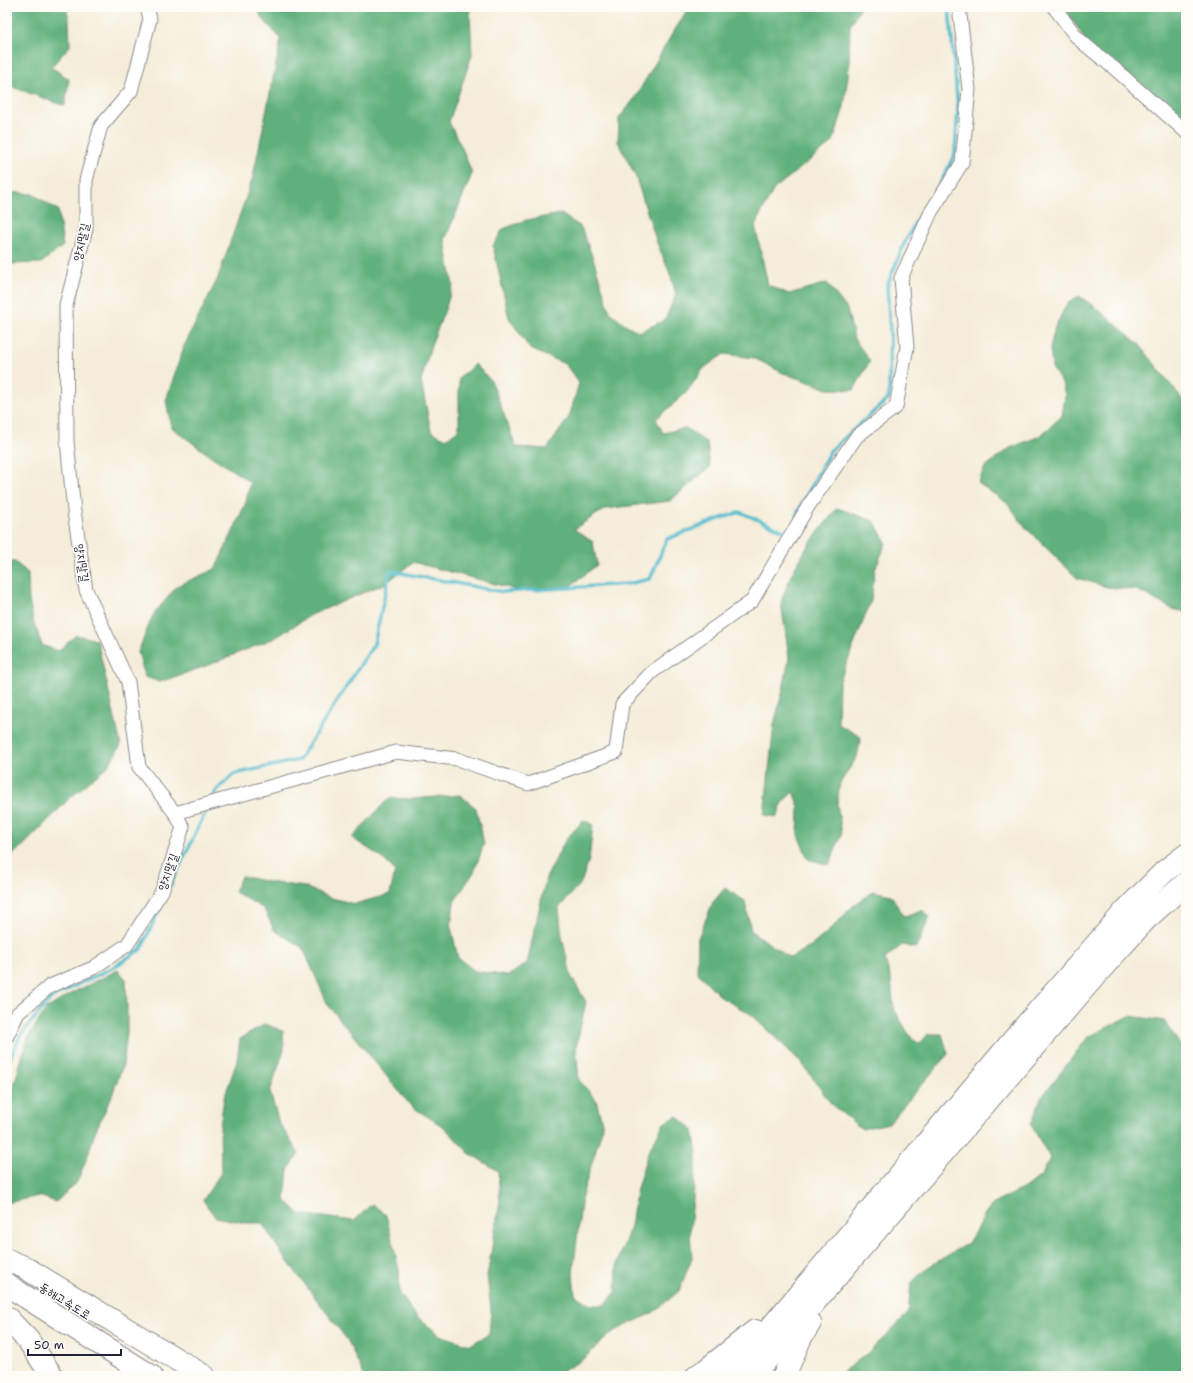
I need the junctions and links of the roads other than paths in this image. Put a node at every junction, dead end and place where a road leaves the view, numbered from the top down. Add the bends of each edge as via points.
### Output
1 (147, 7) edge
2 (959, 7) edge
3 (1054, 7) edge
4 (1186, 132) edge
5 (175, 813) junction
6 (1186, 856) edge
7 (1186, 883) edge
8 (7, 1036) edge
9 (868, 1226) junction
10 (7, 1260) edge
11 (7, 1264) edge
12 (7, 1285) edge
13 (7, 1318) edge
14 (52, 1376) edge
15 (151, 1376) edge
16 (185, 1376) edge
17 (204, 1376) edge
18 (697, 1376) edge
19 (730, 1376) edge
20 (753, 1376) edge
21 (784, 1376) edge

1 - 5 street, 양지말길 via 150,19 131,91 101,126 86,180 86,229 66,305 67,441 86,590 128,682 139,767
2 - 5 street via 968,89 962,163 931,212 901,278 907,347 896,407 857,436 809,505 752,601 652,672 622,704 616,752 528,784 457,758 396,752
3 - 4 street via 1083,43
5 - 8 street, 양지말길 via 183,827 162,891 127,945 93,968 50,986 18,1013
6 - 9 highway via 1165,871 1126,910 1020,1032
7 - 9 highway via 1146,919
9 - 18 highway via 764,1323
9 - 19 highway
9 - 20 highway
9 - 21 highway via 801,1337
10 - 17 highway via 24,1267
11 - 16 highway, 동해고속도로
12 - 15 highway, 동해고속도로
13 - 14 highway via 28,1340

